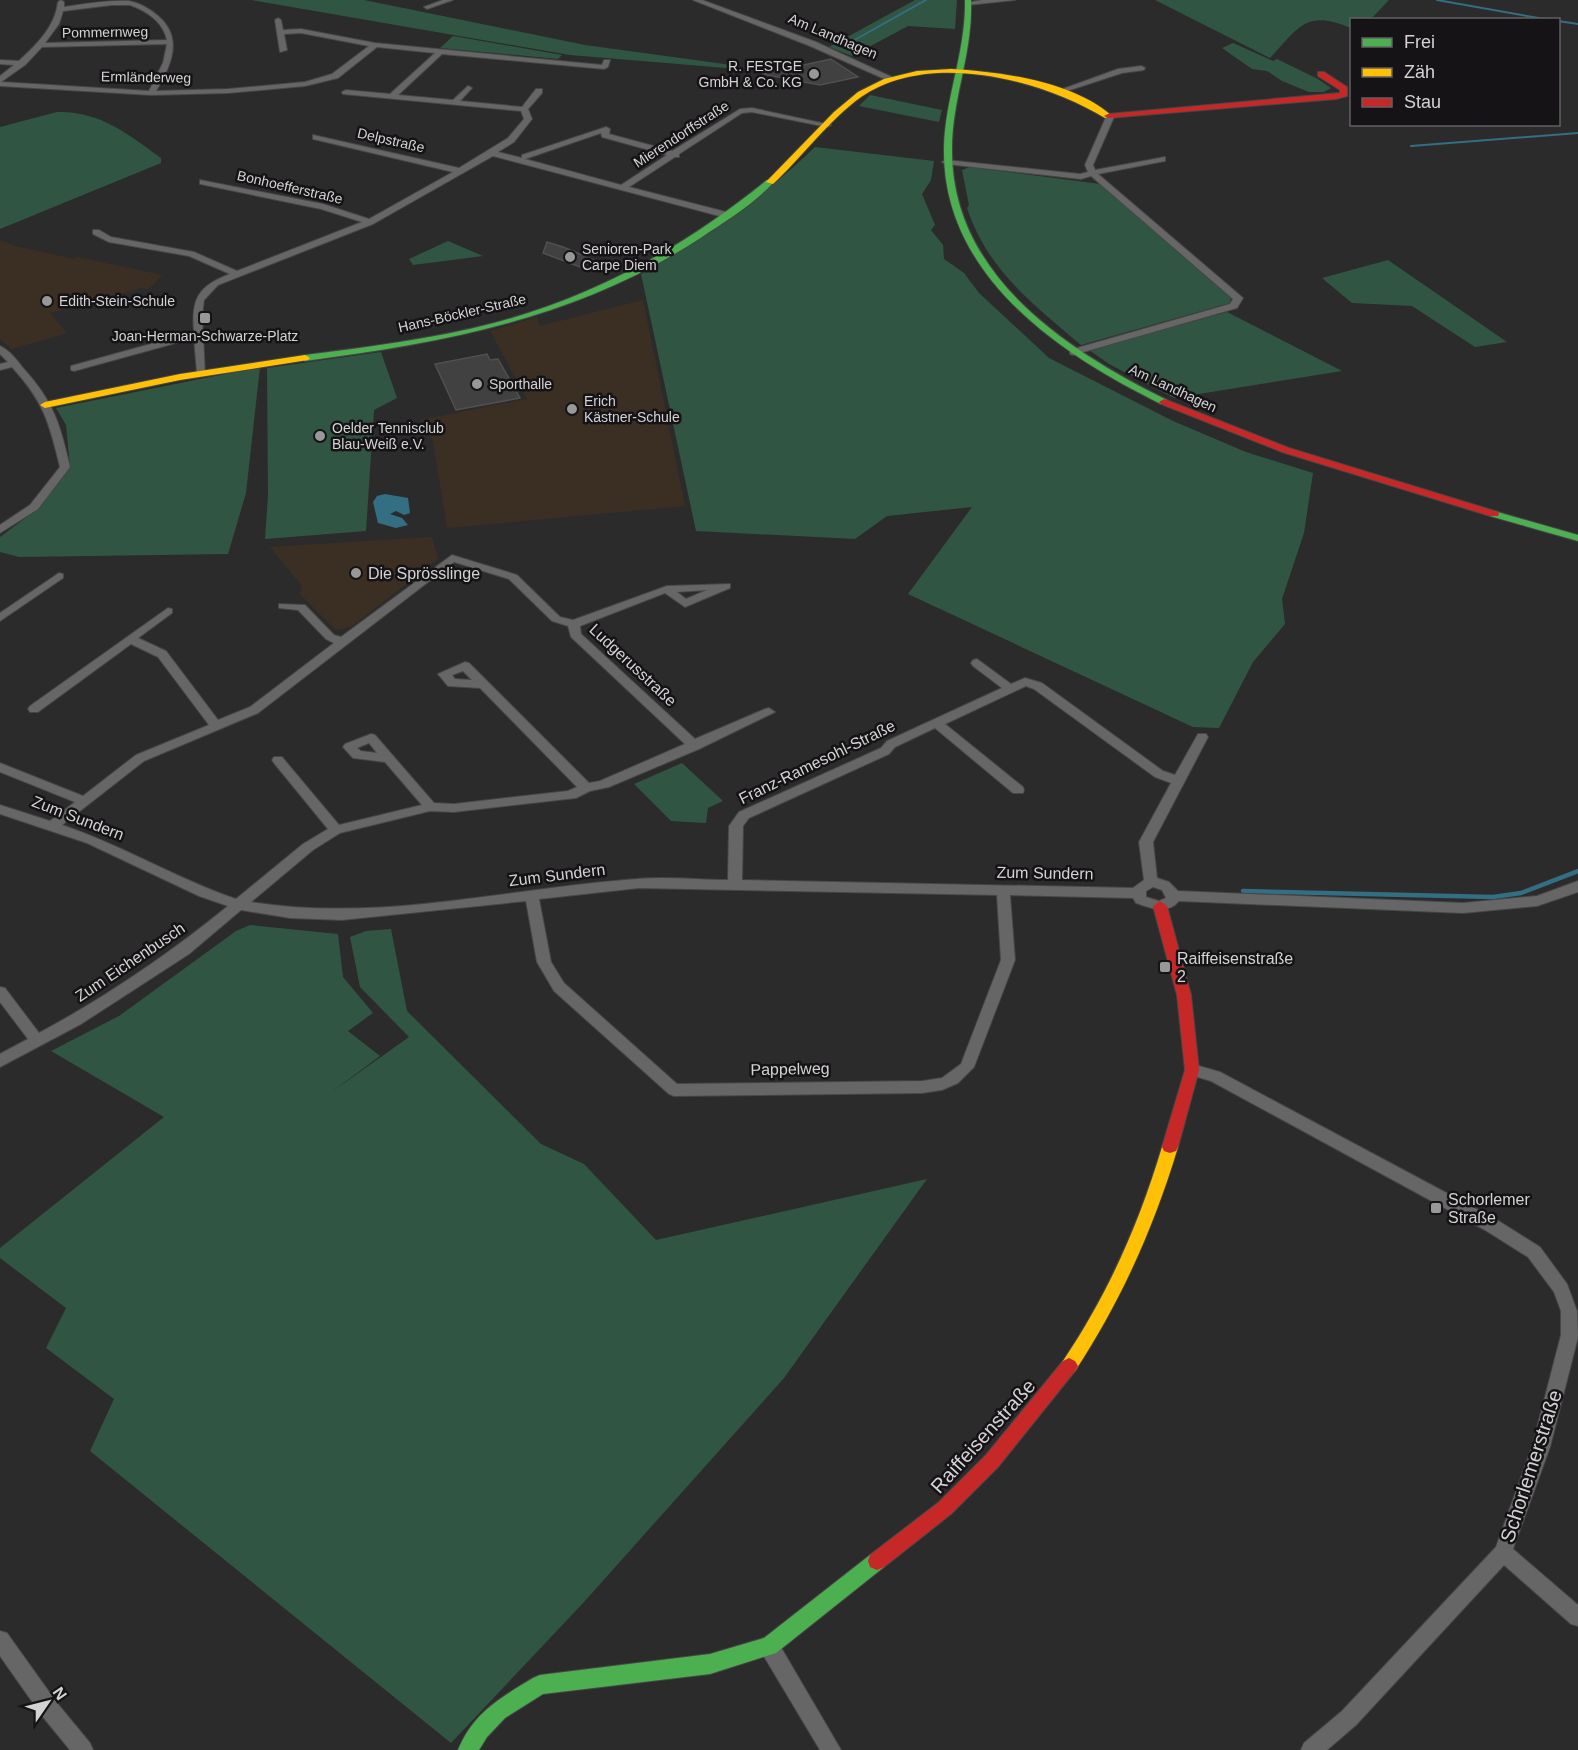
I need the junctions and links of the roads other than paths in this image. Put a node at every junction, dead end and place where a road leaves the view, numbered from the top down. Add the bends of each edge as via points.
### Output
1 (61, 0) edge
2 (450, 0) edge
3 (696, 0) edge
4 (1012, 0) edge
5 (968, 2) edge
6 (427, 7) dead end
7 (62, 9) junction
8 (278, 20) dead end
9 (280, 32) junction
10 (171, 42) junction
11 (39, 45) junction
12 (375, 45) junction
13 (283, 50) dead end
14 (442, 50) junction
15 (0, 62) edge
16 (22, 63) junction
17 (586, 63) dead end
18 (1141, 68) dead end
19 (960, 72) junction
20 (1321, 74) dead end
21 (890, 78) junction
22 (0, 82) edge
23 (468, 88) dead end
24 (1065, 90) junction
25 (346, 92) dead end
26 (539, 92) dead end
27 (151, 93) junction
28 (393, 95) junction
29 (455, 102) junction
30 (524, 109) junction
31 (1110, 117) junction
32 (827, 125) junction
33 (316, 137) dead end
34 (492, 153) junction
35 (676, 155) junction
36 (525, 157) dead end
37 (1162, 159) dead end
38 (946, 162) junction
39 (461, 171) junction
40 (1092, 173) junction
41 (203, 182) dead end
42 (623, 187) junction
43 (727, 215) junction
44 (370, 222) junction
45 (96, 232) dead end
46 (234, 273) junction
47 (198, 334) junction
48 (0, 349) edge
49 (1073, 352) junction
50 (15, 363) junction
51 (0, 367) edge
52 (75, 368) dead end
53 (202, 373) junction
54 (45, 405) junction
55 (0, 530) edge
56 (1578, 538) edge
57 (59, 576) dead end
58 (667, 589) dead end
59 (283, 606) dead end
60 (168, 611) dead end
61 (0, 618) edge
62 (574, 624) junction
63 (130, 639) junction
64 (343, 642) junction
65 (977, 663) dead end
66 (483, 684) dead end
67 (1009, 688) junction
68 (34, 709) dead end
69 (769, 712) dead end
70 (936, 723) junction
71 (216, 726) junction
72 (1202, 737) dead end
73 (695, 746) junction
74 (389, 758) dead end
75 (278, 760) dead end
76 (0, 767) edge
77 (1178, 780) junction
78 (586, 788) junction
79 (1018, 790) dead end
80 (84, 801) junction
81 (430, 807) junction
82 (0, 809) edge
83 (54, 825) junction
84 (336, 830) junction
85 (1151, 882) junction
86 (735, 884) junction
87 (1578, 886) edge
88 (1003, 890) junction
89 (1138, 893) junction
90 (532, 896) junction
91 (1173, 896) junction
92 (236, 904) junction
93 (1160, 906) junction
94 (0, 992) edge
95 (37, 1041) junction
96 (0, 1060) edge
97 (1192, 1070) junction
98 (1503, 1552) junction
99 (1578, 1617) edge
100 (0, 1640) edge
101 (769, 1646) junction
102 (83, 1750) edge
103 (468, 1750) edge
104 (831, 1750) edge
105 (1311, 1750) edge

1 - 7 street
2 - 6 street
3 - 21 street, Am Landhagen
4 - 5 street, Am Landhagen
5 - 19 street, Am Landhagen via 969,22
7 - 10 street via 134,4 165,25
7 - 11 street
8 - 9 street
9 - 12 street via 301,31
9 - 13 street
10 - 11 street, Pommernweg
10 - 27 street via 164,71
11 - 16 street
12 - 14 street
12 - 27 street, Ermländerweg via 335,76 228,91
14 - 17 street
14 - 28 street
15 - 16 street
16 - 22 street
18 - 24 street
19 - 21 street, Hans-Böckler-Straße
19 - 24 street
19 - 38 street, Am Landhagen
20 - 31 street via 1344,89 1344,94
21 - 32 street, Hans-Böckler-Straße via 868,89
22 - 27 street, Ermländerweg
23 - 29 street
24 - 31 street
25 - 28 street
26 - 30 street
28 - 29 street
29 - 30 street
30 - 34 street via 528,119 512,140
31 - 40 street via 1089,165
32 - 35 street, Mierendorffstraße via 740,111
32 - 43 street, Hans-Böckler-Straße via 774,179
33 - 39 street, Delpstraße
34 - 39 street
34 - 42 street, Mierendorffstraße
35 - 36 street via 605,135 606,129
35 - 42 street, Mierendorffstraße
37 - 40 street
38 - 40 street via 1043,175 1081,177
38 - 49 street, Am Landhagen via 964,238 990,278 1019,310
39 - 44 street
40 - 49 street via 1238,298 1234,306
41 - 44 street, Bonhoefferstraße via 323,207
42 - 43 street, Mierendorffstraße
43 - 53 street, Hans-Böckler-Straße via 605,286 507,322 398,345
44 - 46 street via 326,242
45 - 46 street via 109,239 191,254
46 - 47 street via 215,283 200,299
47 - 52 street
47 - 53 street
48 - 50 street
49 - 56 street, Am Landhagen via 1145,395 1241,436 1349,472
50 - 51 street
50 - 54 street
53 - 54 street, Hans-Böckler-Straße
54 - 55 street via 57,428 65,468 34,507
57 - 61 street
58 - 62 street
59 - 64 street via 301,607 330,637
60 - 63 street
62 - 64 street, Ludgerusstraße via 556,619 513,578 452,558
62 - 73 street, Ludgerusstraße via 575,634
63 - 68 street
63 - 71 street via 162,654
64 - 71 street, Ludgerusstraße via 254,710
65 - 67 street
66 - 78 street
67 - 70 street, Franz-Ramesohl-Straße
67 - 77 street, Franz-Ramesohl-Straße via 1025,682 1038,686 1159,774
69 - 73 street, Zum Eichenbusch
70 - 79 street
70 - 86 street, Franz-Ramesohl-Straße via 891,744 885,751 744,815 736,826
71 - 80 street, Ludgerusstraße via 140,758
72 - 77 street
73 - 78 street, Zum Eichenbusch
74 - 81 street
75 - 84 street
76 - 80 street, Zum Sundern
77 - 85 street via 1146,842
78 - 81 street, Zum Eichenbusch via 571,795 454,808
80 - 83 street, Ludgerusstraße
81 - 84 street, Zum Eichenbusch
82 - 83 street, Zum Sundern
83 - 92 street, Zum Sundern
84 - 92 street, Zum Eichenbusch
85 - 89 street
85 - 91 street via 1170,889
86 - 88 street, Zum Sundern
86 - 90 street, Zum Sundern via 639,883
87 - 91 street via 1534,901 1463,908
88 - 89 street, Zum Sundern
88 - 90 street, Pappelweg via 1008,960 967,1067 944,1085 922,1087 674,1090 559,987 544,962
89 - 93 street via 1141,900
90 - 92 street, Zum Sundern via 342,915 290,913
91 - 93 street
92 - 95 street, Zum Eichenbusch via 184,950
93 - 97 street, Raiffeisenstraße via 1184,995
94 - 95 street
95 - 96 street, Zum Eichenbusch
97 - 98 street, Schorlemerstraße via 1215,1076 1491,1225 1534,1252 1556,1281 1569,1311 1570,1335 1541,1447
97 - 101 street, Raiffeisenstraße via 1158,1188 1126,1269 1100,1322 1057,1384 993,1461 945,1508
98 - 99 street
98 - 105 street, Schorlemerstraße via 1349,1718
100 - 102 street
101 - 103 street, Raiffeisenstraße via 710,1665 540,1685 505,1705
101 - 104 street

